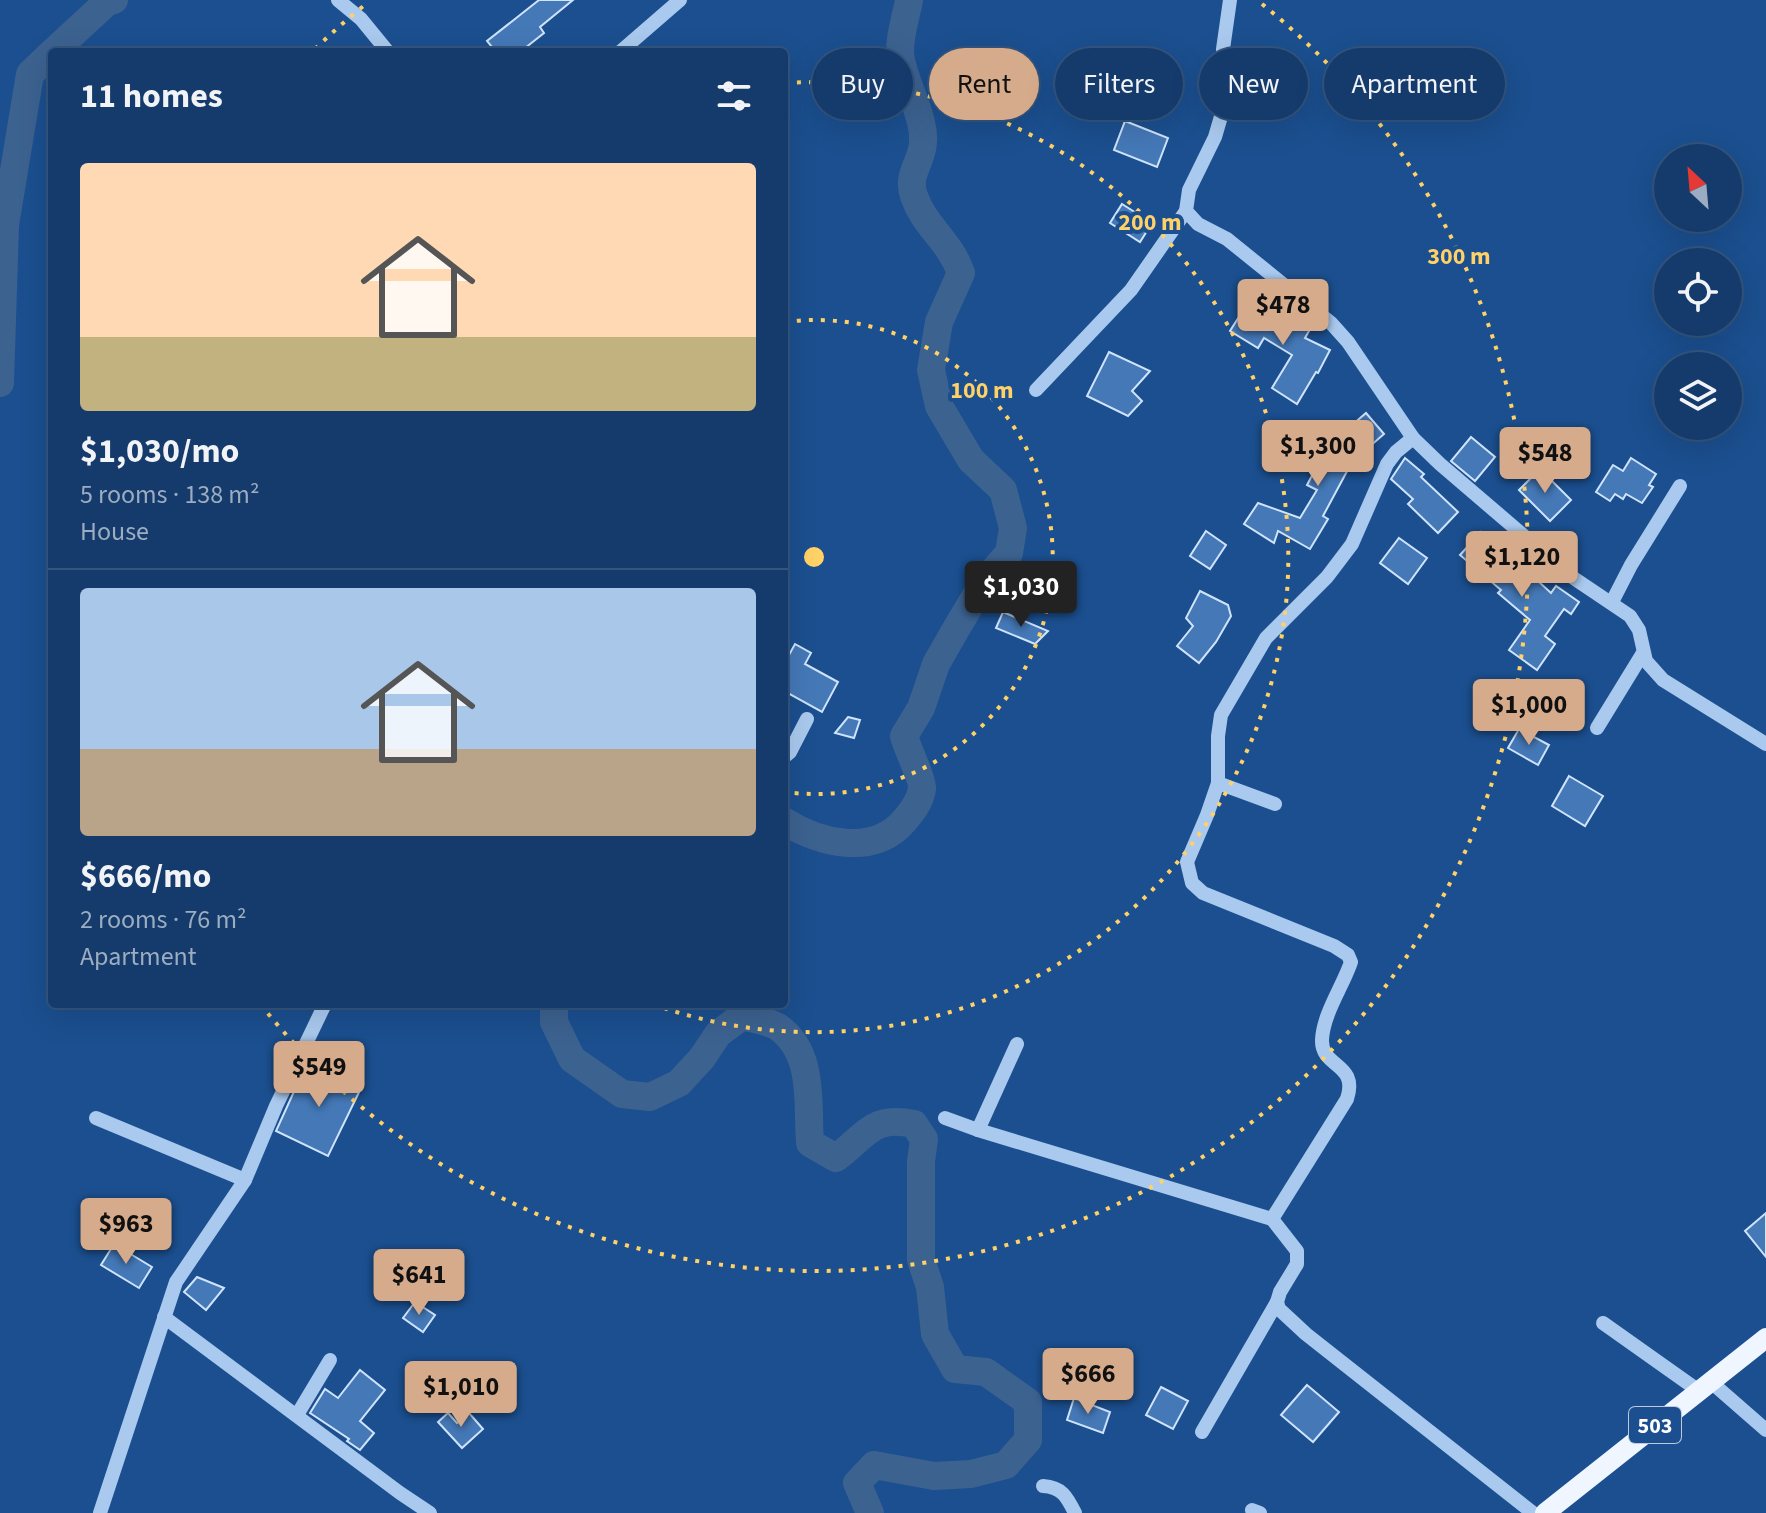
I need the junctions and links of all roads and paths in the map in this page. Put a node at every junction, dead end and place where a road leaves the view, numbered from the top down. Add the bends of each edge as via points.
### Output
1 (338, 0) edge
2 (680, 0) edge
3 (1230, 0) edge
4 (385, 48) edge
5 (625, 48) edge
6 (1186, 211) junction
7 (1036, 390) dead end
8 (1413, 438) junction
9 (1680, 486) dead end
10 (1612, 602) junction
11 (1643, 653) junction
12 (807, 719) dead end
13 (1597, 728) dead end
14 (1766, 744) edge
15 (788, 754) edge
16 (1218, 783) junction
17 (1275, 804) dead end
18 (323, 1008) edge
19 (1017, 1044) dead end
20 (96, 1118) dead end
21 (945, 1118) dead end
22 (978, 1130) junction
23 (245, 1180) junction
24 (1272, 1219) junction
25 (1277, 1302) junction
26 (164, 1317) junction
27 (1603, 1323) dead end
28 (1766, 1338) edge
29 (330, 1360) dead end
30 (1705, 1386) junction
31 (297, 1415) junction
32 (1766, 1430) edge
33 (1202, 1432) dead end
34 (1043, 1486) dead end
35 (100, 1513) edge
36 (430, 1513) edge
37 (1075, 1513) edge
38 (1533, 1513) edge
39 (1545, 1513) edge

1 - 4 street
2 - 5 street
3 - 6 street via 1223,49 1227,96 1215,137 1189,190
6 - 7 street via 1131,290
6 - 8 street via 1331,323
8 - 10 street via 1550,559
8 - 16 street via 1387,464 1352,544 1266,638 1234,691 1221,715
9 - 10 street
10 - 11 street via 1639,630
11 - 13 street
11 - 14 street via 1663,680
12 - 15 street
16 - 17 street
16 - 24 street via 1187,862 1192,883 1203,893 1334,946 1351,962 1322,1042 1347,1074 1351,1088
18 - 23 street
19 - 22 street
20 - 23 street
21 - 22 street
22 - 24 street
23 - 26 street via 176,1282
24 - 25 street via 1297,1251 1297,1264
25 - 33 street
25 - 38 street via 1306,1334
26 - 31 street
26 - 35 street
27 - 30 street
28 - 30 main road, 503
29 - 31 street
30 - 32 street
30 - 39 main road, 503
31 - 36 street
34 - 37 street via 1066,1494

